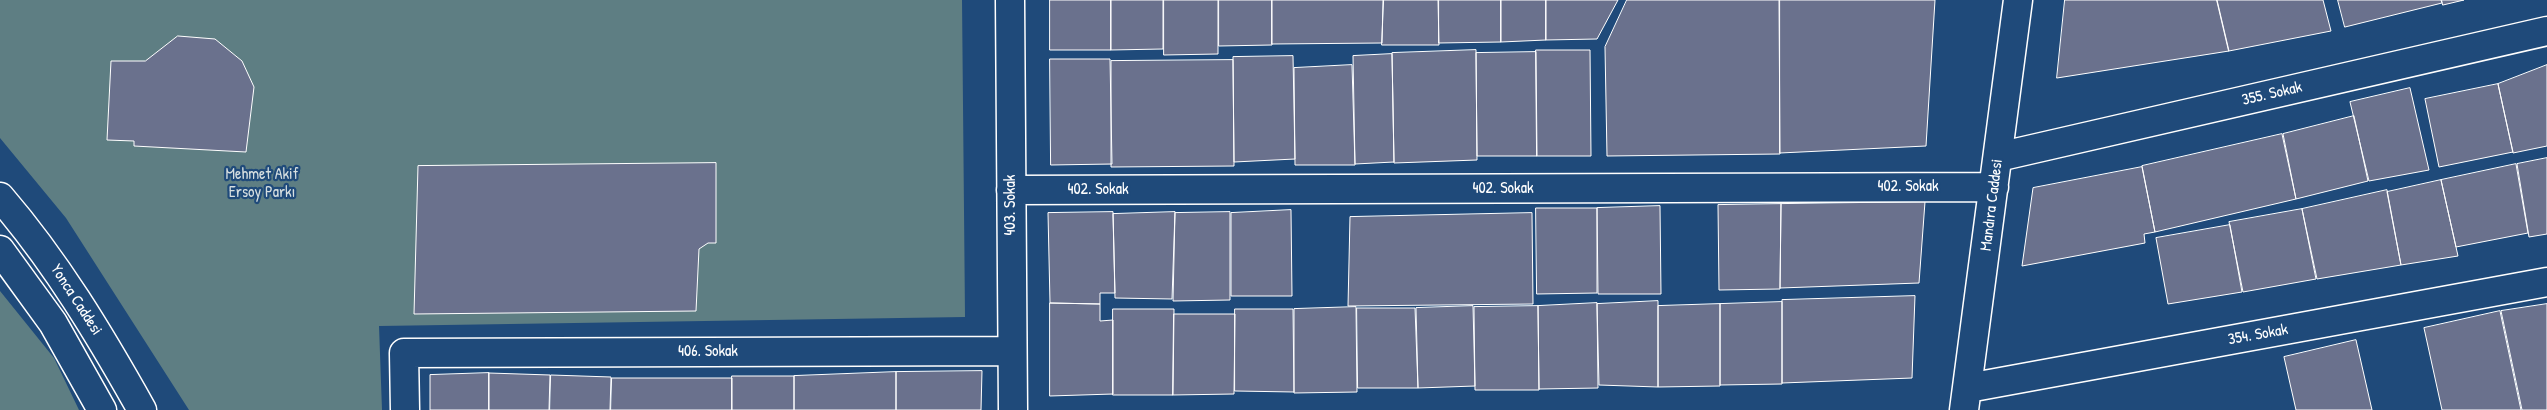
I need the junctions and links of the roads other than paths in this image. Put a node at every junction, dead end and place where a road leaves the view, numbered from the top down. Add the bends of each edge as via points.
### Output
1 (1010, 0) edge
2 (2018, 0) edge
3 (2547, 31) edge
4 (1998, 157) junction
5 (1994, 187) junction
6 (1011, 190) junction
7 (0, 197) edge
8 (0, 250) edge
9 (2547, 282) edge
10 (1012, 351) junction
11 (1966, 399) edge
12 (102, 410) edge
13 (142, 410) edge
14 (405, 410) edge
15 (1013, 410) edge

1 - 6 street, 403. Sokak
2 - 4 street, Mandıra Caddesi
3 - 4 street, 355. Sokak
4 - 5 street, Mandıra Caddesi
5 - 6 street, 402. Sokak
5 - 11 street, Mandıra Caddesi
6 - 10 street, 403. Sokak
7 - 13 street, Yonca Caddesi via 86,311
8 - 12 street via 53,323
9 - 11 street, 354. Sokak
10 - 14 street, 406. Sokak via 404,352
10 - 15 street, 403. Sokak

